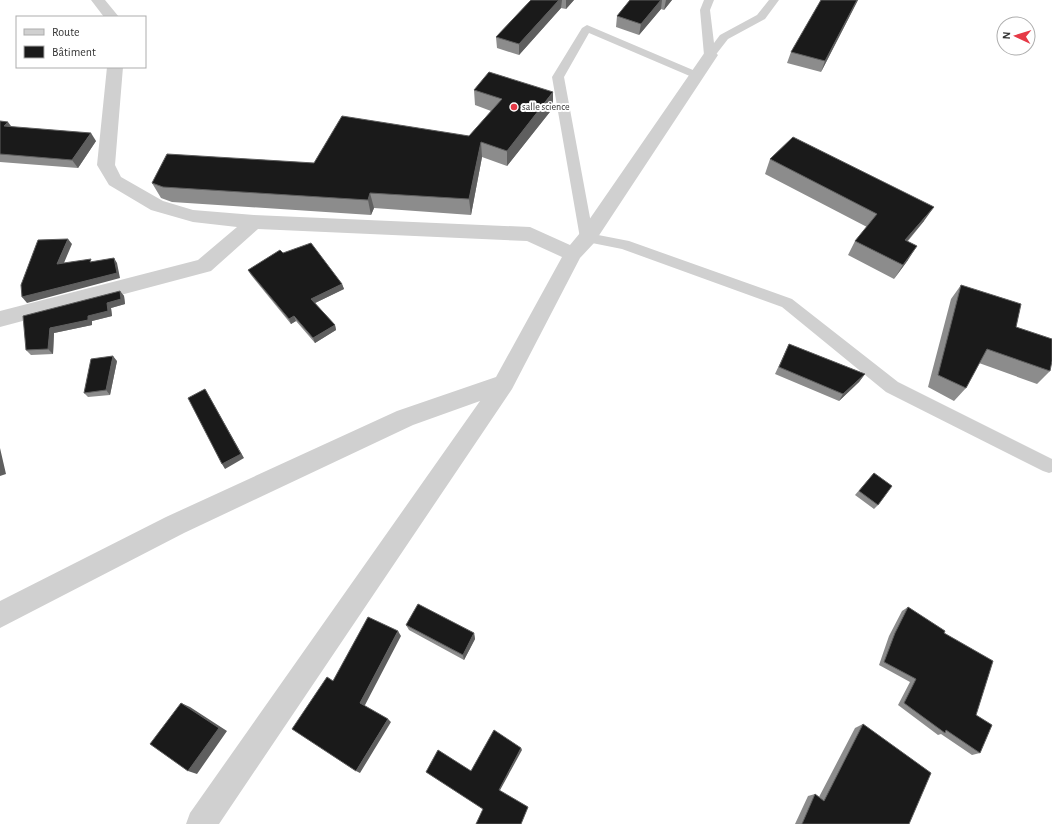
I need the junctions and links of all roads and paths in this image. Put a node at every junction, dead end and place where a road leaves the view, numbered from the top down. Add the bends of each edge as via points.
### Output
1 (98, 0) edge
2 (709, 0) edge
3 (774, 0) edge
4 (112, 16) edge
5 (710, 55) junction
6 (115, 68) edge
7 (696, 75) junction
8 (254, 222) junction
9 (580, 246) junction
10 (0, 319) edge
11 (504, 383) junction
12 (1049, 466) dead end
13 (0, 615) edge
14 (202, 824) edge

1 - 4 street
2 - 5 lane via 705,10
3 - 5 lane via 761,17 724,37
5 - 7 street
6 - 8 street via 106,165 115,181 157,206 193,216
7 - 9 street
7 - 9 lane via 587,28 558,77
8 - 9 street via 530,234
8 - 10 street via 204,266
9 - 11 street
9 - 12 lane via 624,244 786,303 892,387
11 - 13 street via 398,422 175,525
11 - 14 street

